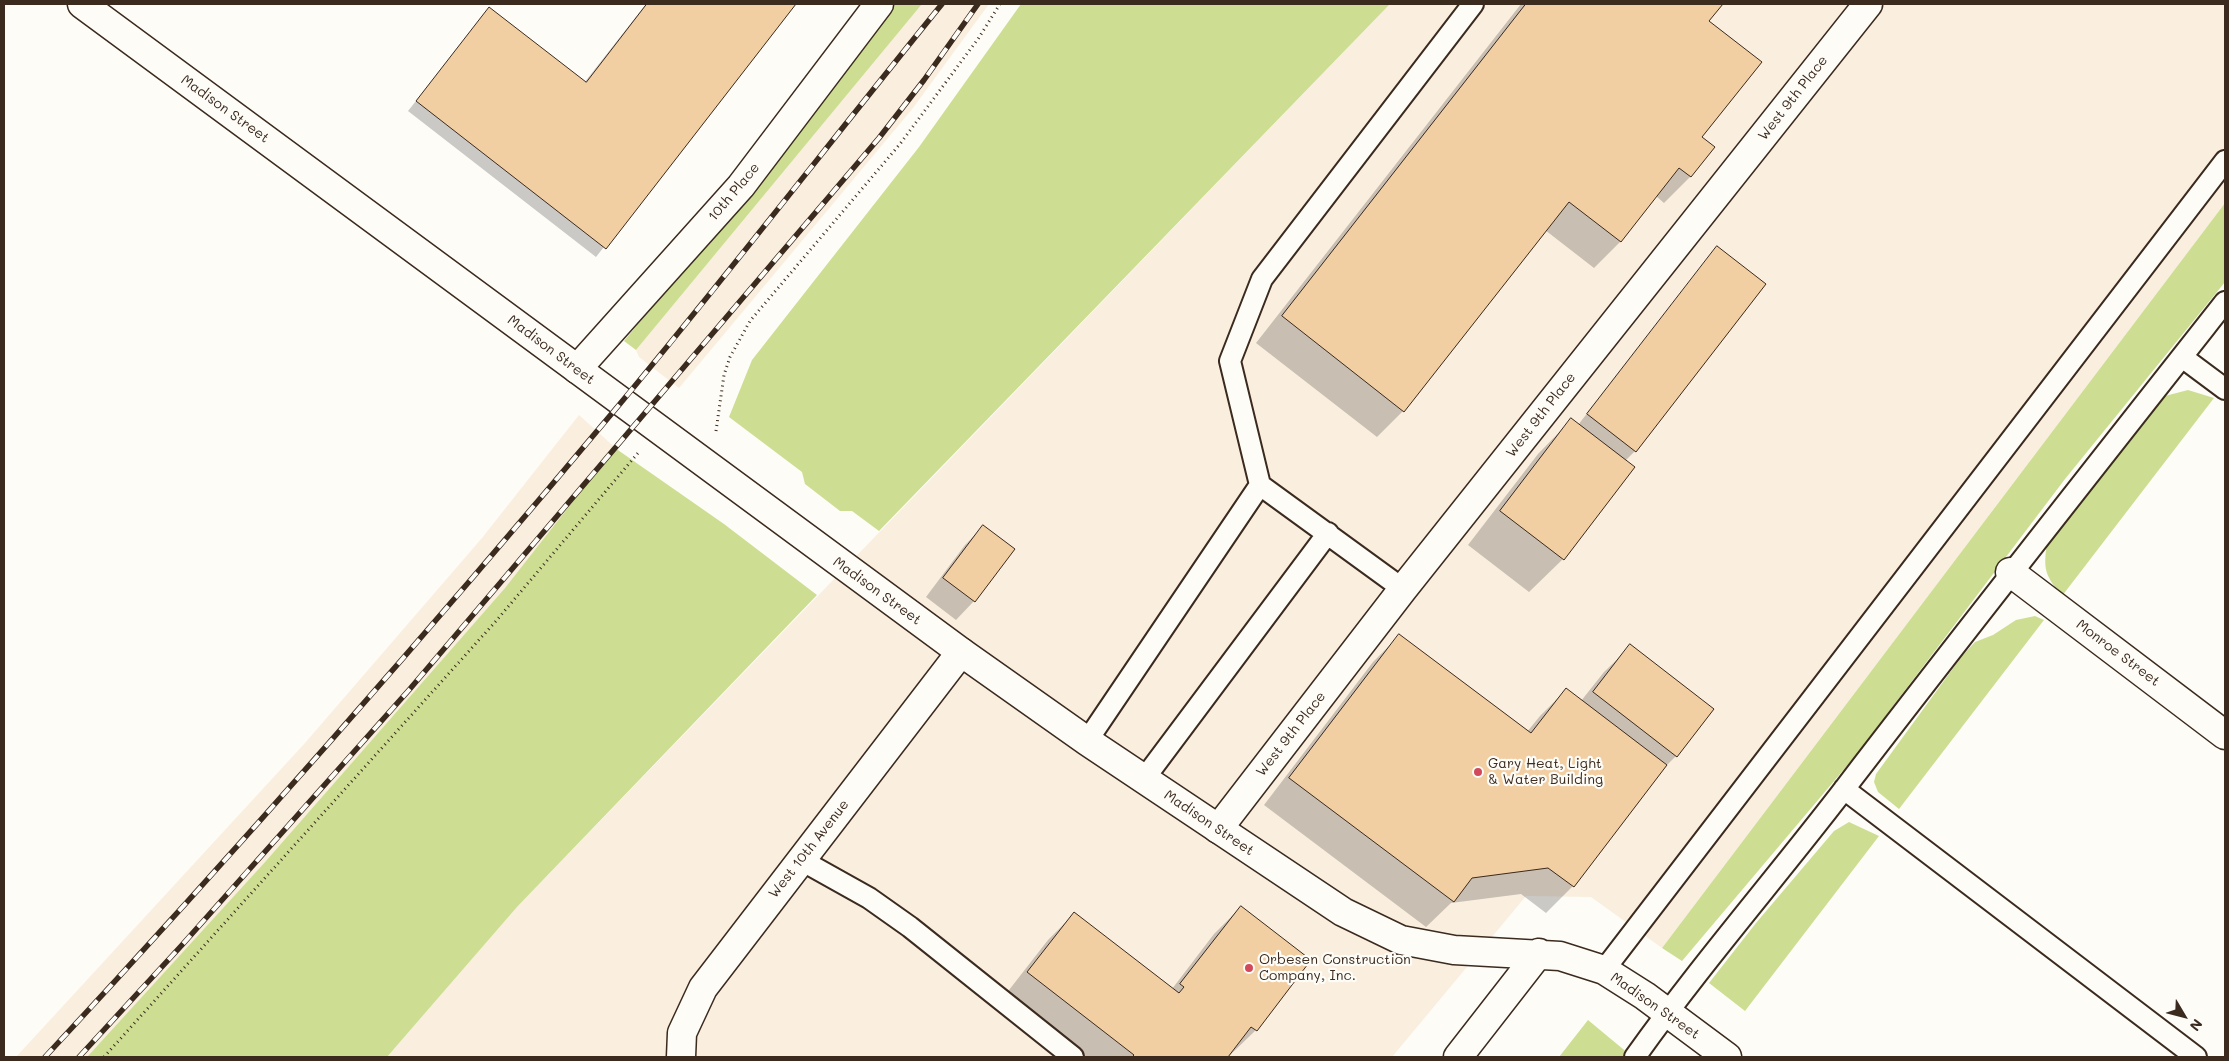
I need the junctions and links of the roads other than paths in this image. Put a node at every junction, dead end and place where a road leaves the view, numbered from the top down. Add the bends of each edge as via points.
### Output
1 (82, 4) edge
2 (879, 4) edge
3 (1474, 4) edge
4 (1868, 4) edge
5 (2225, 161) edge
6 (2225, 302) edge
7 (2182, 357) junction
8 (577, 369) junction
9 (2225, 389) edge
10 (1260, 485) junction
11 (1328, 533) junction
12 (2010, 572) junction
13 (1403, 589) junction
14 (961, 652) junction
15 (2225, 735) edge
16 (1087, 741) junction
17 (1144, 779) junction
18 (1844, 789) junction
19 (1218, 829) junction
20 (800, 860) junction
21 (1539, 953) junction
22 (1604, 970) junction
23 (1666, 1012) junction
24 (681, 1057) edge
25 (1073, 1057) edge
26 (1458, 1057) edge
27 (1635, 1057) edge
28 (1727, 1057) edge
29 (2196, 1057) edge

1 - 8 street, Madison Street
2 - 8 street, 10th Place via 742,186
3 - 10 lane via 1262,279 1230,361
4 - 13 street, West 9th Place
5 - 22 lane
6 - 7 lane
7 - 9 lane
7 - 12 lane
8 - 14 street, Madison Street
10 - 11 lane
10 - 16 lane
11 - 13 lane
11 - 17 lane
12 - 15 street, Monroe Street
12 - 18 lane
13 - 19 street, West 9th Place
14 - 16 street, Madison Street
14 - 20 street, West 10th Avenue
16 - 17 street, Madison Street
17 - 19 street, Madison Street
18 - 23 lane
18 - 29 lane
19 - 21 street, Madison Street via 1343,912 1401,940 1454,950
20 - 24 street, West 10th Avenue via 703,988 682,1034
20 - 25 lane via 869,898 910,927
21 - 22 street, Madison Street
21 - 26 street
22 - 23 street, Madison Street
23 - 27 lane
23 - 28 street, Madison Street

